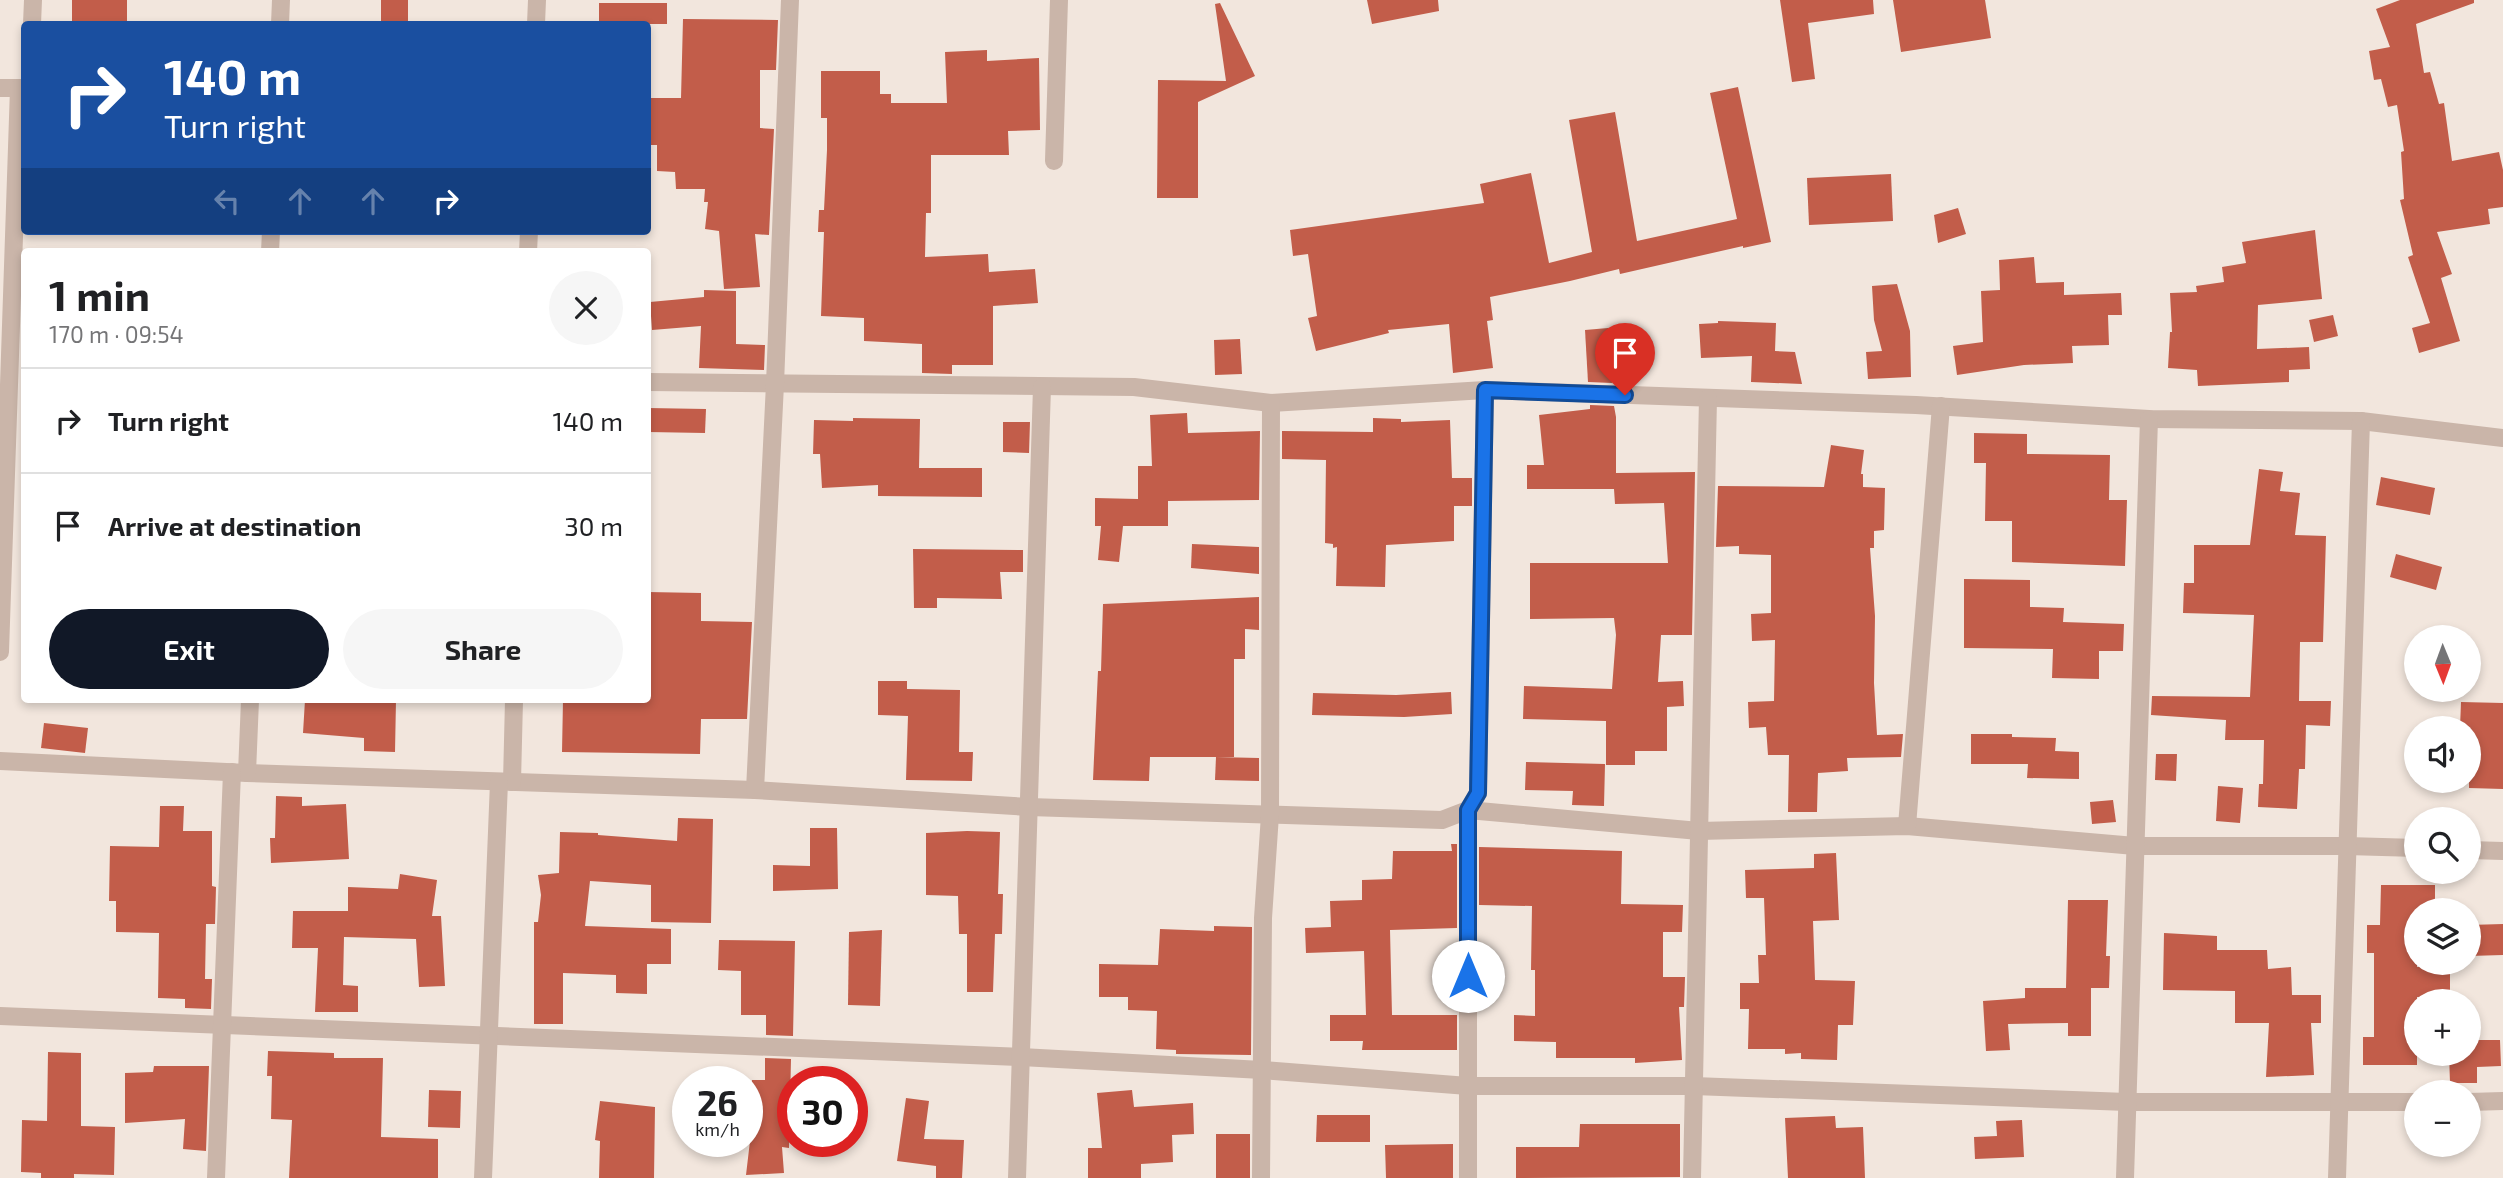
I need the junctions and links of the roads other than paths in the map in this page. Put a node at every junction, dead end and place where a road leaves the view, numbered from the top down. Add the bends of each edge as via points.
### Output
1 (33, 0) edge
2 (281, 0) edge
3 (537, 0) edge
4 (790, 0) edge
5 (1059, 0) edge
6 (32, 21) edge
7 (279, 21) edge
8 (536, 21) edge
9 (0, 88) edge
10 (21, 88) edge
11 (21, 111) edge
12 (1055, 161) dead end
13 (651, 382) edge
14 (775, 384) junction
15 (1042, 387) junction
16 (1485, 390) junction
17 (1708, 398) junction
18 (1270, 403) junction
19 (1941, 406) junction
20 (2149, 419) junction
21 (2361, 421) junction
22 (2503, 438) edge
23 (2, 553) edge
24 (0, 652) edge
25 (250, 703) edge
26 (514, 703) edge
27 (0, 761) edge
28 (239, 773) junction
29 (506, 782) junction
30 (755, 790) junction
31 (1029, 807) junction
32 (1468, 810) junction
33 (1270, 815) junction
34 (1908, 826) junction
35 (1699, 831) junction
36 (2135, 846) junction
37 (2347, 846) junction
38 (2404, 848) edge
39 (2481, 850) edge
40 (2503, 851) edge
41 (0, 1016) edge
42 (223, 1025) junction
43 (487, 1035) junction
44 (1021, 1057) junction
45 (1262, 1070) junction
46 (1468, 1086) junction
47 (1694, 1086) junction
48 (2503, 1101) edge
49 (2127, 1102) junction
50 (2339, 1102) junction
51 (2404, 1102) edge
52 (2481, 1102) edge
53 (216, 1178) edge
54 (483, 1178) edge
55 (1017, 1178) edge
56 (1261, 1178) edge
57 (1468, 1178) edge
58 (1692, 1178) edge
59 (2124, 1178) edge
60 (2337, 1178) edge

1 - 6 street
2 - 7 street
3 - 8 street
4 - 14 street
5 - 12 street
9 - 10 street
11 - 23 street
13 - 14 street
14 - 15 street
14 - 30 street
15 - 18 street via 1134,387
15 - 31 street
16 - 17 street
16 - 18 street
16 - 32 street via 1478,793
17 - 19 street
17 - 35 street
18 - 33 street
19 - 20 street
19 - 34 street
20 - 21 street
20 - 36 street
21 - 22 street
21 - 37 street
23 - 24 street
25 - 28 street
26 - 29 street
27 - 28 street
28 - 29 street
28 - 42 street
29 - 30 street
29 - 43 street
30 - 31 street
31 - 33 street
31 - 44 street
32 - 33 street via 1442,820
32 - 35 street
32 - 46 street
33 - 45 street via 1263,918
34 - 35 street
34 - 36 street
35 - 47 street
36 - 37 street
36 - 49 street
37 - 38 street
37 - 50 street
39 - 40 street
41 - 42 street
42 - 43 street
42 - 53 street
43 - 44 street
43 - 54 street
44 - 45 street
44 - 55 street
45 - 46 street
45 - 56 street
46 - 47 street
46 - 57 street
47 - 49 street
47 - 58 street
48 - 52 street
49 - 50 street
49 - 59 street
50 - 51 street
50 - 60 street

